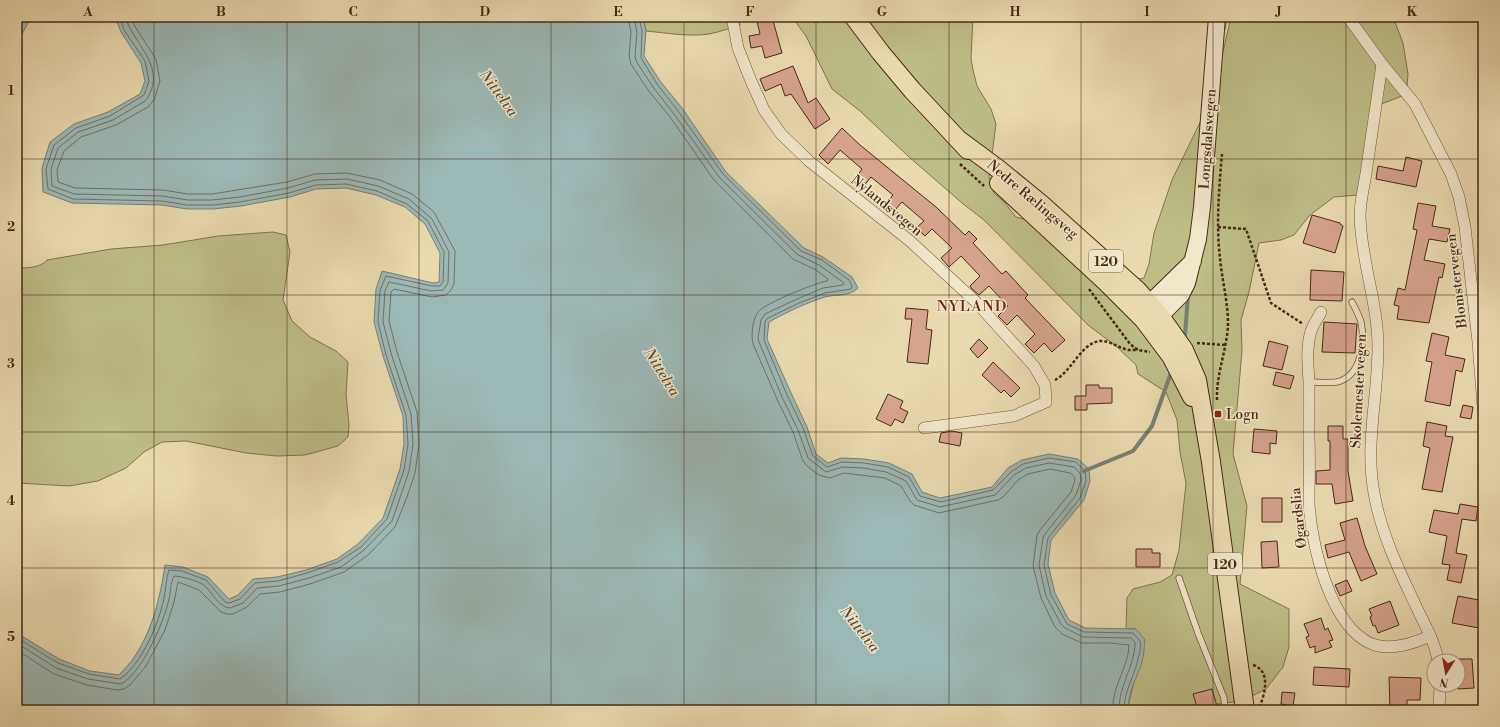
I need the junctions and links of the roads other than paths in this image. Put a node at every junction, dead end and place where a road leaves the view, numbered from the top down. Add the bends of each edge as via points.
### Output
1 (732, 17) edge
2 (854, 17) edge
3 (1217, 17) edge
4 (1348, 17) edge
5 (1382, 64) junction
6 (1352, 302) dead end
7 (1321, 312) dead end
8 (1151, 313) junction
9 (1309, 382) junction
10 (1483, 407) edge
11 (924, 428) dead end
12 (1179, 578) dead end
13 (1430, 636) junction
14 (1437, 653) edge
15 (1439, 693) edge
16 (1225, 710) edge
17 (1244, 710) edge
18 (1438, 710) edge

1 - 11 street, Nylandsvegen via 738,48 751,81 764,110 781,134 809,161 910,241 975,301 1034,366 1045,384 1046,402 1014,416
2 - 8 main road, Nedre Rælingsveg / 120 via 907,85 960,140 1057,217 1117,271
3 - 8 main road, Longsdalsvegen via 1198,239 1187,283 1181,294
4 - 5 street, Blomstervegen
5 - 10 street, Blomstervegen via 1415,104 1446,162 1459,197 1465,226
5 - 13 street, Skolemestervegen via 1360,215 1363,253 1374,304 1378,346 1371,429 1371,471 1374,497 1389,546
6 - 9 lane via 1362,332 1360,357 1355,369 1347,377 1336,382
7 - 9 street, Øgardslia via 1311,330 1307,350
8 - 17 main road, Nedre Rælingsveg / 120 via 1163,344 1203,419
9 - 13 street, Øgardslia via 1310,504 1313,535 1319,563 1330,593 1346,623 1372,644 1398,646 1415,643
12 - 16 lane via 1224,698
13 - 14 street, Skolemestervegen
15 - 18 street

